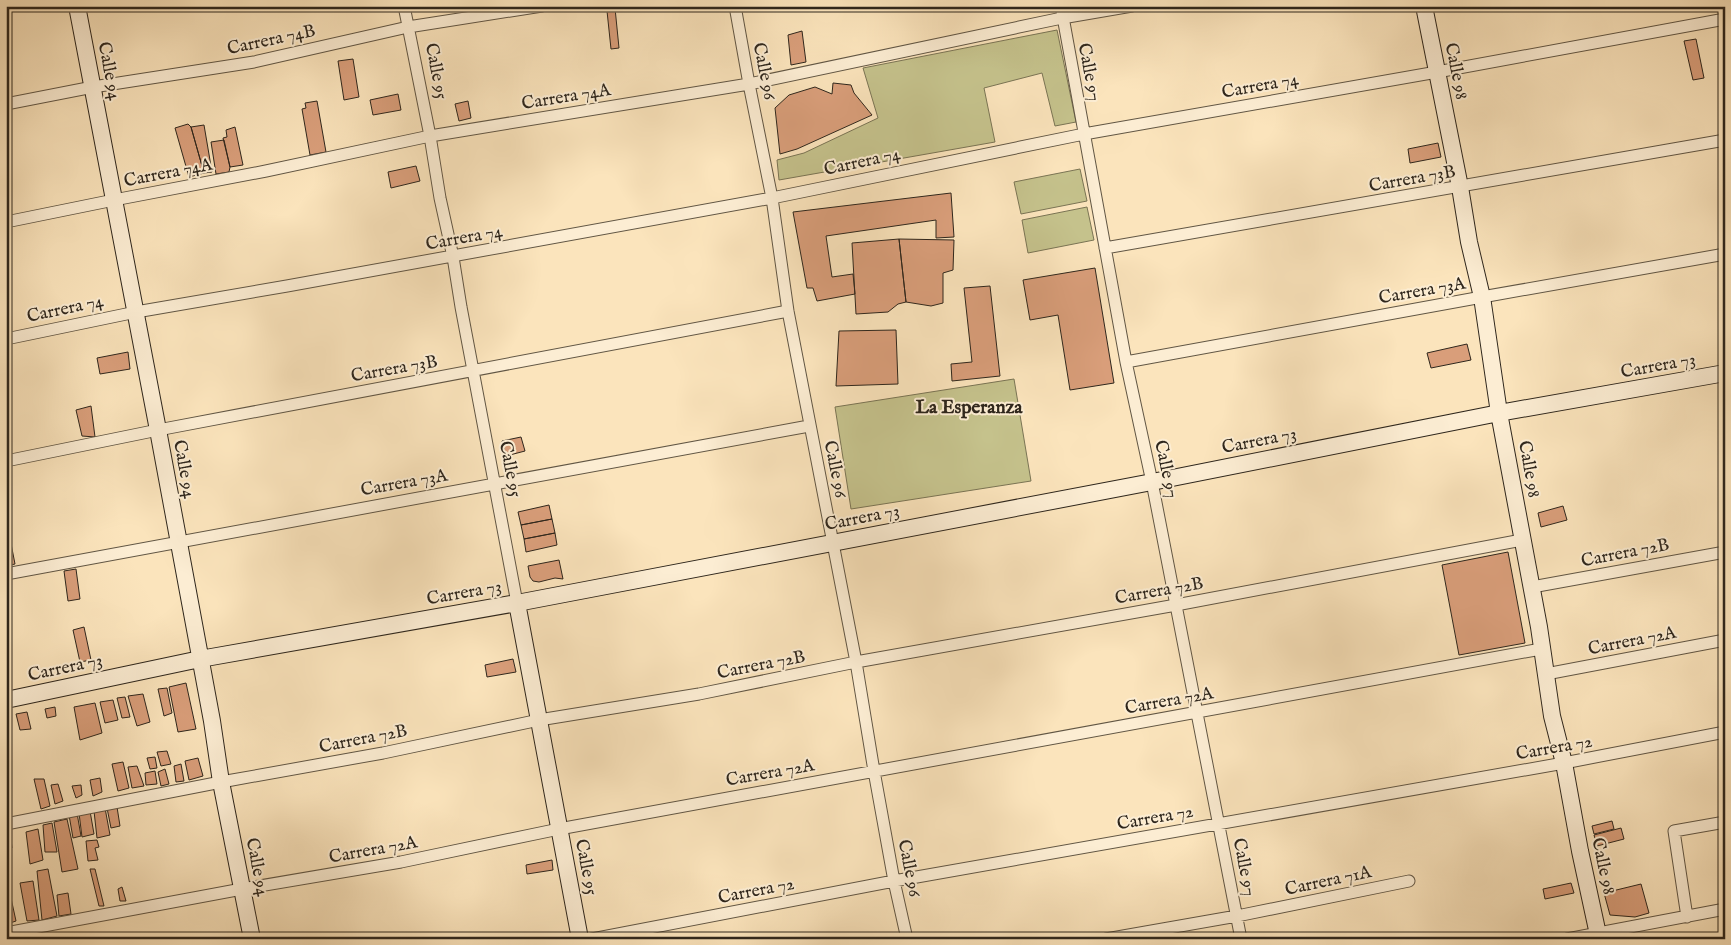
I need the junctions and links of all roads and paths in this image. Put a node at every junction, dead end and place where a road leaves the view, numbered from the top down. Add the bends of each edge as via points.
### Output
1 (77, 6) edge
2 (404, 6) edge
3 (542, 6) edge
4 (736, 6) edge
5 (1132, 6) edge
6 (1424, 6) edge
7 (1062, 12) edge
8 (1725, 19) edge
9 (408, 27) junction
10 (1437, 72) junction
11 (749, 84) junction
12 (93, 87) junction
13 (6, 104) edge
14 (1084, 134) junction
15 (430, 136) junction
16 (1725, 140) edge
17 (1460, 187) junction
18 (772, 198) junction
19 (114, 200) junction
20 (6, 222) edge
21 (1105, 248) junction
22 (1725, 254) edge
23 (453, 257) junction
24 (1482, 297) junction
25 (788, 311) junction
26 (136, 312) junction
27 (6, 339) edge
28 (1126, 362) junction
29 (473, 372) junction
30 (1725, 373) edge
31 (1499, 413) junction
32 (809, 426) junction
33 (158, 430) junction
34 (6, 461) edge
35 (1152, 482) junction
36 (493, 483) junction
37 (1522, 540) junction
38 (178, 541) junction
39 (833, 543) junction
40 (1725, 552) edge
41 (6, 574) edge
42 (1532, 587) junction
43 (517, 603) junction
44 (1176, 605) junction
45 (1725, 640) edge
46 (1541, 649) junction
47 (200, 659) junction
48 (856, 662) junction
49 (1546, 674) junction
50 (6, 700) edge
51 (1196, 712) junction
52 (539, 720) junction
53 (1725, 732) edge
54 (1564, 763) junction
55 (874, 770) junction
56 (221, 782) junction
57 (1725, 822) edge
58 (6, 824) edge
59 (1219, 824) junction
60 (559, 829) junction
61 (1409, 880) dead end
62 (894, 881) junction
63 (242, 889) junction
64 (1725, 910) edge
65 (1236, 916) junction
66 (1687, 916) junction
67 (6, 934) edge
68 (1599, 936) edge
69 (252, 939) edge
70 (580, 939) edge
71 (592, 939) edge
72 (907, 939) edge
73 (1106, 939) edge
74 (1241, 939) edge
75 (1567, 939) edge

1 - 12 street, Calle 94
2 - 9 street, Calle 95
3 - 9 street, Carrera 74B
4 - 11 street, Calle 96
5 - 7 street, Carrera 74A
6 - 10 street, Calle 98
7 - 11 street, Carrera 74A
7 - 14 street, Calle 97
8 - 10 street, Carrera 74
9 - 12 street, Carrera 74B via 254,62
9 - 15 street, Calle 95
10 - 14 street, Carrera 74
10 - 17 street, Calle 98
11 - 15 street, Carrera 74A
11 - 18 street, Calle 96
12 - 13 street, Carrera 74B
12 - 19 street, Calle 94
14 - 18 street, Carrera 74
14 - 21 street, Calle 97
15 - 19 street, Carrera 74A
15 - 23 street, Calle 95
16 - 17 street, Carrera 73B
17 - 21 street, Carrera 73B
17 - 24 street, Calle 98 via 1468,242
18 - 23 street, Carrera 74
18 - 25 street, Calle 96
19 - 20 street, Carrera 74A
19 - 26 street, Calle 94
21 - 28 street, Calle 97
22 - 24 street, Carrera 73A
23 - 26 street, Carrera 74
23 - 29 street, Calle 95
24 - 28 street, Carrera 73A
24 - 31 street, Calle 98
25 - 29 street, Carrera 73B
25 - 32 street, Calle 96
26 - 27 street, Carrera 74
26 - 33 street, Calle 94
28 - 35 street, Calle 97
29 - 33 street, Carrera 73B
29 - 36 street, Calle 95
30 - 31 street, Carrera 73
31 - 35 street, Carrera 73
31 - 37 street, Calle 98
32 - 36 street, Carrera 73A
32 - 39 street, Calle 96
33 - 34 street, Carrera 73B
33 - 38 street, Calle 94
35 - 39 street, Carrera 73
35 - 44 street, Calle 97
36 - 38 street, Carrera 73A
36 - 43 street, Calle 95
37 - 42 street, Calle 98
37 - 44 street, Carrera 72B
38 - 41 street, Carrera 73A
38 - 47 street, Calle 94
39 - 43 street, Carrera 73
39 - 48 street, Calle 96
40 - 42 street, Carrera 72B
42 - 46 street, Calle 98
43 - 47 street, Carrera 73
43 - 52 street, Calle 95
44 - 48 street, Carrera 72B
44 - 51 street, Calle 97
45 - 49 street, Carrera 72A
46 - 49 street, Calle 98
46 - 51 street, Carrera 72A
47 - 50 street, Carrera 73
47 - 56 street, Calle 94
48 - 52 street, Carrera 72B via 699,694
48 - 55 street, Calle 96
49 - 54 street, Calle 98
51 - 55 street, Carrera 72A
51 - 59 street, Calle 97
52 - 56 street, Carrera 72B via 383,753
52 - 60 street, Calle 95
53 - 54 street, Carrera 72
54 - 59 street, Carrera 72
54 - 68 street, Calle 98
55 - 60 street, Carrera 72A
55 - 62 street, Calle 96
56 - 58 street, Carrera 72B
56 - 63 street, Calle 94
57 - 66 street via 1674,831
59 - 62 street, Carrera 72
59 - 65 street, Calle 97
60 - 63 street, Carrera 72A via 401,862
60 - 70 street, Calle 95
61 - 65 street, Carrera 71A
62 - 71 street, Carrera 72
62 - 72 street, Calle 96
63 - 67 street, Carrera 72A
63 - 69 street, Calle 94
64 - 66 street
65 - 73 street, Carrera 71A
65 - 74 street, Calle 97
66 - 68 street
68 - 75 street

